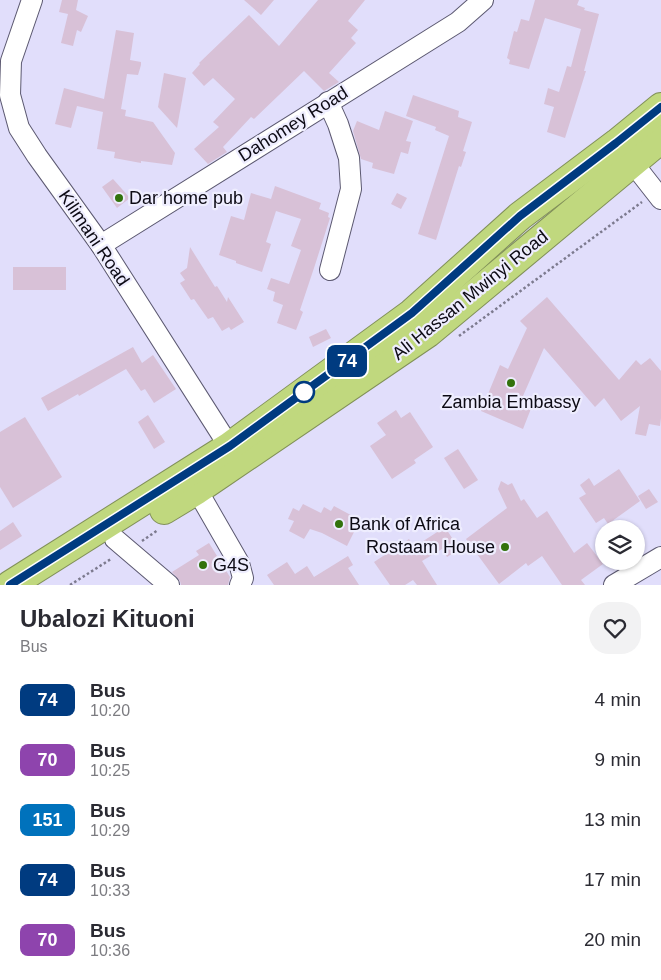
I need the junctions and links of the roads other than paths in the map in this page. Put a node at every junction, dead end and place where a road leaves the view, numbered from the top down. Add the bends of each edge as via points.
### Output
1 (32, 0) edge
2 (483, 0) edge
3 (328, 102) junction
4 (661, 107) edge
5 (661, 139) edge
6 (644, 175) edge
7 (101, 245) junction
8 (330, 270) dead end
9 (234, 454) junction
10 (198, 490) junction
11 (115, 539) junction
12 (661, 557) edge
13 (10, 585) edge
14 (43, 585) edge
15 (169, 585) edge
16 (240, 585) edge
17 (614, 585) edge

1 - 7 street, Kilimani Road via 11,61 10,95 19,128
2 - 3 street, Dahomey Road via 458,22
3 - 7 street, Dahomey Road
3 - 8 street via 349,158 351,189
4 - 6 highway, Ali Hassan Mwinyi Road
5 - 6 highway, Ali Hassan Mwinyi Road
6 - 9 highway, Ali Hassan Mwinyi Road via 428,333
7 - 9 street, Kilimani Road
9 - 10 highway, Ali Hassan Mwinyi Road
9 - 13 highway, Ali Hassan Mwinyi Road
10 - 11 highway, Ali Hassan Mwinyi Road
10 - 16 street via 239,563 243,578
11 - 14 highway, Ali Hassan Mwinyi Road
11 - 15 street
12 - 17 street

